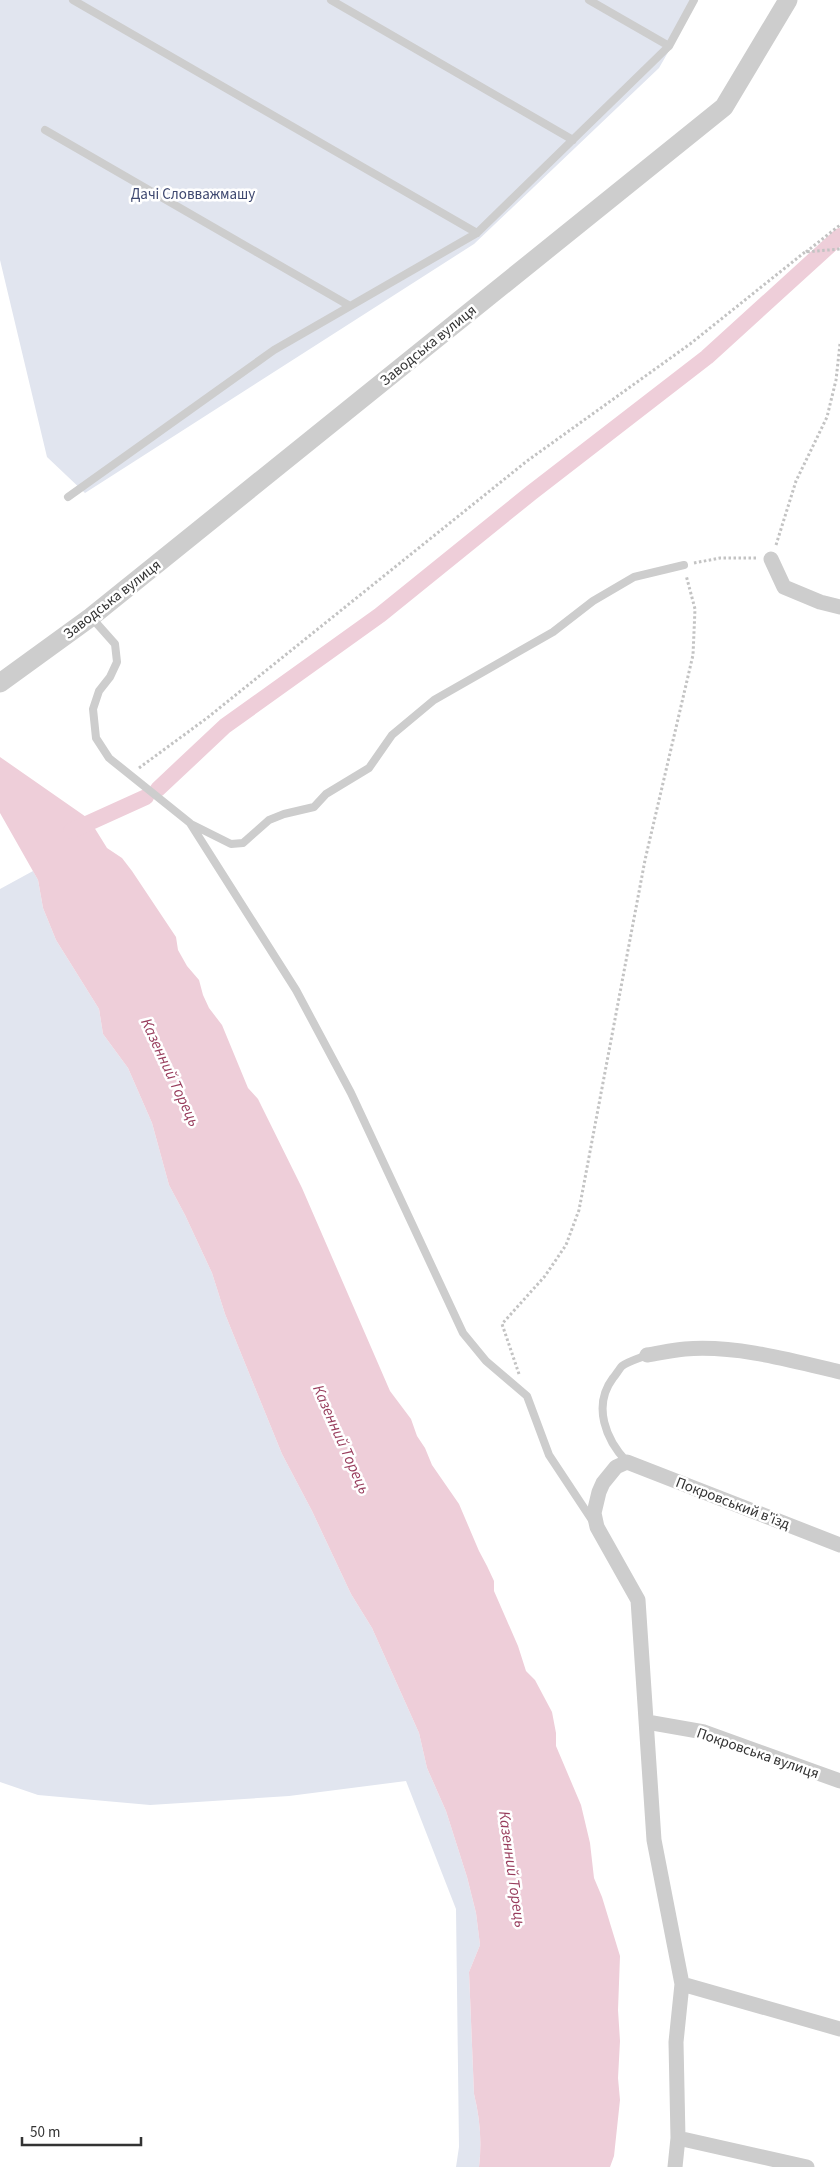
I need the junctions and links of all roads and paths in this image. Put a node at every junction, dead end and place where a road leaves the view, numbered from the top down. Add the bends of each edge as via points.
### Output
1 (73, 0) edge
2 (331, 0) edge
3 (589, 0) edge
4 (694, 0) edge
5 (788, 0) edge
6 (669, 46) junction
7 (45, 130) dead end
8 (573, 140) junction
9 (840, 225) edge
10 (477, 233) junction
11 (840, 249) edge
12 (805, 252) junction
13 (350, 306) junction
14 (840, 344) edge
15 (68, 497) dead end
16 (772, 559) junction
17 (684, 565) junction
18 (840, 607) edge
19 (91, 617) junction
20 (0, 683) edge
21 (131, 774) junction
22 (190, 823) junction
23 (647, 1355) joint
24 (840, 1372) edge
25 (527, 1396) junction
26 (627, 1462) junction
27 (597, 1527) junction
28 (840, 1544) edge
29 (647, 1722) junction
30 (840, 1781) edge
31 (682, 1984) junction
32 (840, 2029) edge
33 (678, 2138) junction
34 (675, 2167) edge
35 (807, 2167) edge

1 - 10 lane
2 - 8 lane
3 - 6 lane
4 - 6 lane
5 - 19 street, Заводська вулиця via 724,106
6 - 8 lane
7 - 13 lane
8 - 10 lane
9 - 12 path
10 - 13 lane
11 - 12 path
12 - 21 path via 690,344 527,461 207,718
13 - 15 lane via 274,350
14 - 16 path via 827,417 796,481
16 - 17 path via 720,558
16 - 18 street via 784,587
17 - 22 lane via 634,577 593,601 552,632 434,700 392,735 369,768 326,794 314,807 269,820 243,843 231,844
17 - 25 path via 695,609 693,655 645,860 579,1210 566,1245 545,1276 502,1324
19 - 20 street, Заводська вулиця
19 - 21 lane via 115,644 117,662 99,691 93,709 96,738 109,758
21 - 22 lane
22 - 25 lane via 296,990 351,1093 464,1333 486,1361
23 - 24 street via 686,1349 726,1350 776,1356
23 - 26 lane via 622,1366 609,1383 602,1400 604,1423 610,1440
25 - 27 lane via 549,1455
26 - 27 street via 616,1467 599,1492 594,1513
26 - 28 street, Покровський в'їзд
27 - 29 street via 638,1600
29 - 30 street, Покровська вулиця via 704,1732
29 - 31 street via 654,1840
31 - 32 street
31 - 33 street via 676,2042
33 - 34 street
33 - 35 street

